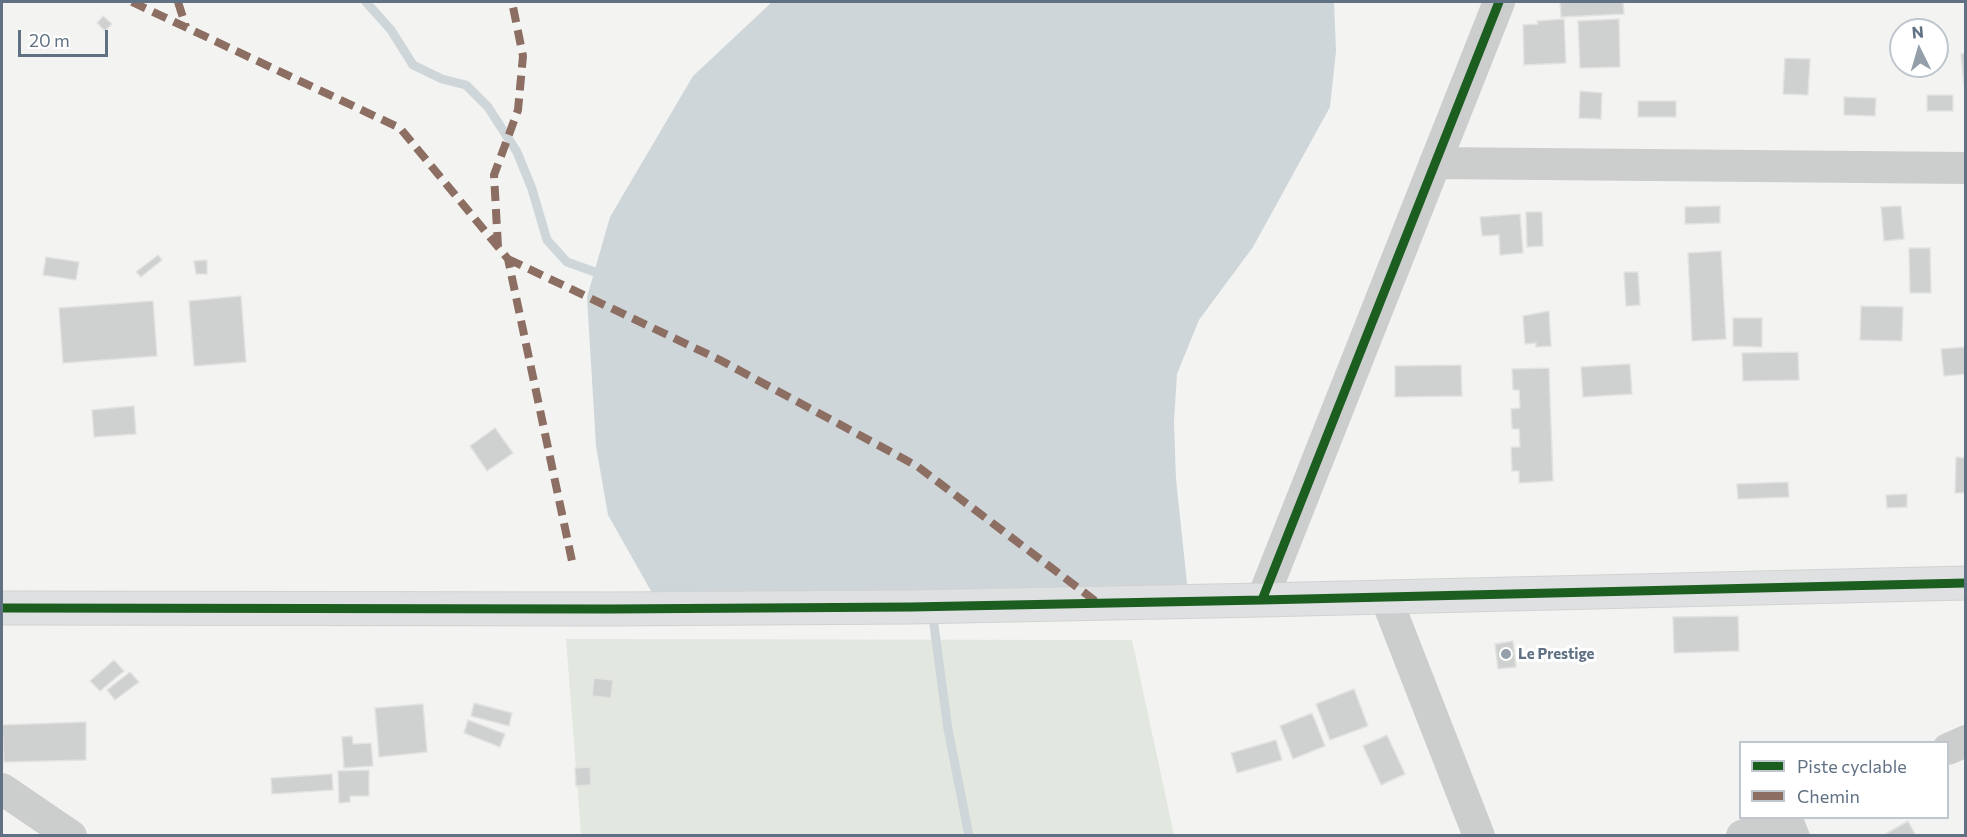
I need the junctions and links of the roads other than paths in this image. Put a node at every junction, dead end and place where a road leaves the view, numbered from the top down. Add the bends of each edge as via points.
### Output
1 (1499, 2) edge
2 (1435, 163) junction
3 (1965, 168) edge
4 (1965, 583) edge
5 (1386, 598) junction
6 (1262, 600) junction
7 (2, 608) edge
8 (1965, 741) edge
9 (1949, 748) edge
10 (2, 789) edge
11 (1785, 819) edge
12 (1795, 819) edge
13 (71, 836) edge
14 (1479, 836) edge
15 (1742, 836) edge
16 (1802, 836) edge

1 - 2 street
2 - 3 street
2 - 6 street
4 - 5 street
5 - 6 street
5 - 14 street
6 - 7 street via 610,609
8 - 9 street
10 - 13 street
11 - 15 street
12 - 16 lane

